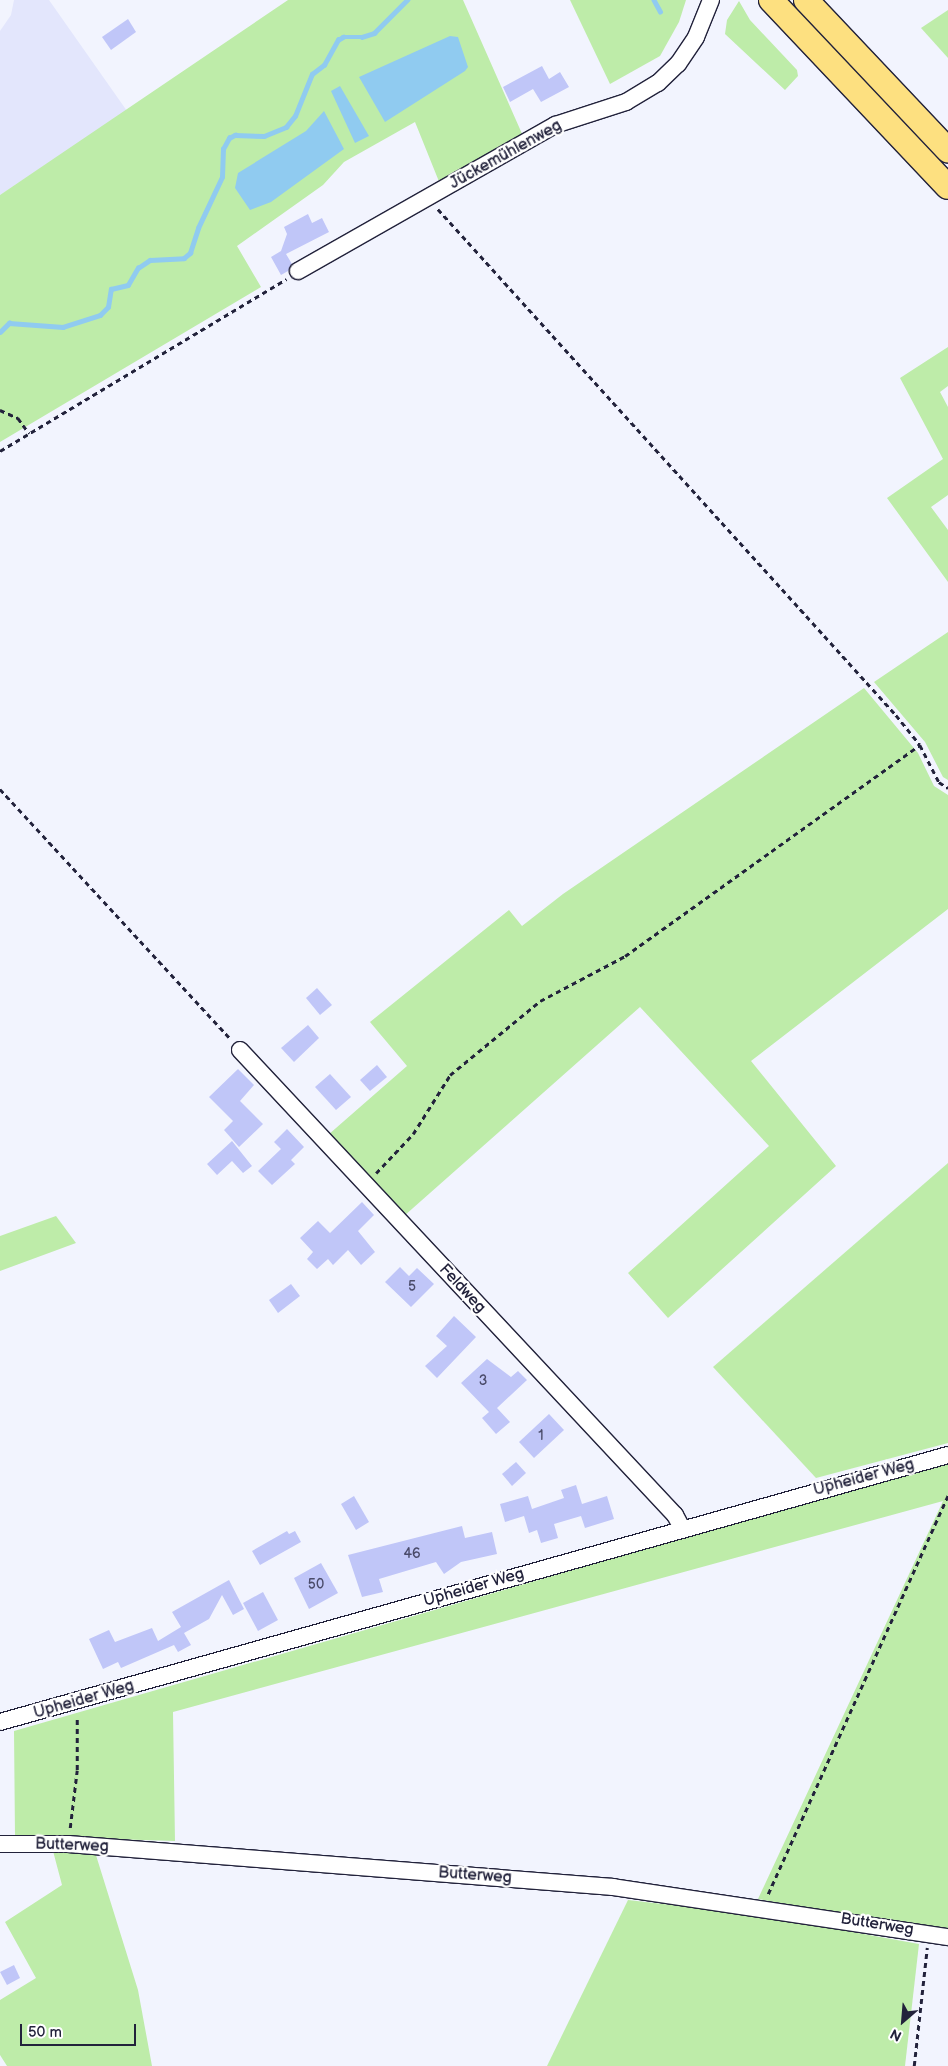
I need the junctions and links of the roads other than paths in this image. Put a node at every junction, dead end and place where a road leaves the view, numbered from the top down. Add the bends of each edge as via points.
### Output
1 (711, 0) edge
2 (771, 0) edge
3 (806, 0) edge
4 (948, 150) edge
5 (948, 187) edge
6 (298, 271) road end
7 (240, 1050) road end
8 (948, 1455) edge
9 (682, 1528) junction
10 (0, 1722) edge
11 (0, 1844) edge
12 (948, 1937) edge

1 - 6 street, Jückemühlenweg via 696,37 678,64 658,83 626,102 555,125
2 - 5 highway
3 - 4 highway
7 - 9 street, Feldweg via 675,1515
8 - 9 street, Upheider Weg
9 - 10 street, Upheider Weg
11 - 12 street, Butterweg via 68,1844 613,1887

